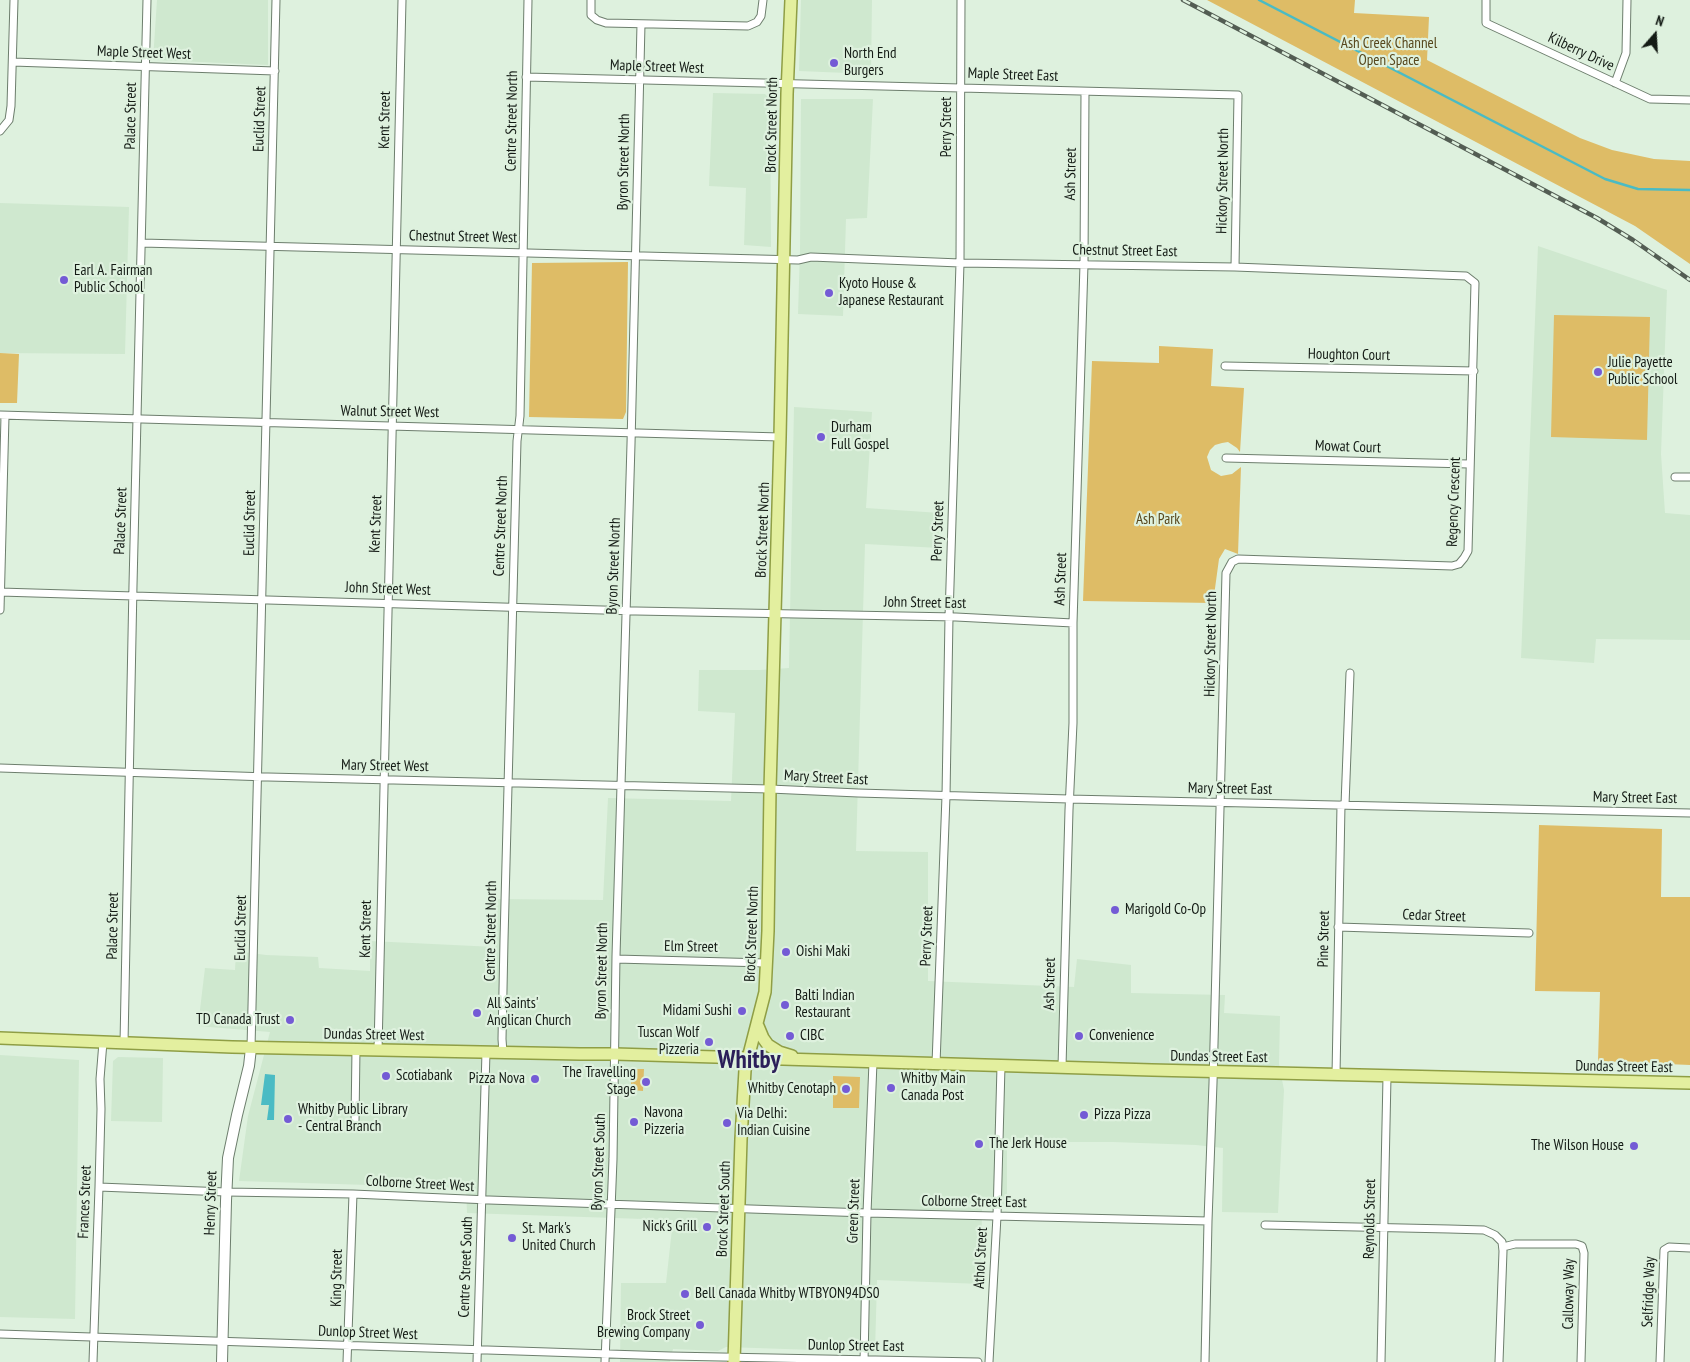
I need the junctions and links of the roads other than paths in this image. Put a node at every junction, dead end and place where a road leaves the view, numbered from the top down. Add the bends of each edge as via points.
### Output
1 (14, 0) edge
2 (147, 0) edge
3 (276, 0) edge
4 (402, 0) edge
5 (528, 0) edge
6 (591, 0) edge
7 (763, 0) edge
8 (791, 0) edge
9 (961, 0) edge
10 (1486, 0) edge
11 (1627, 0) edge
12 (641, 24) junction
13 (13, 62) junction
14 (146, 67) junction
15 (275, 71) junction
16 (526, 77) junction
17 (640, 80) junction
18 (1615, 83) junction
19 (787, 84) junction
20 (960, 88) junction
21 (1086, 92) junction
22 (1238, 95) joint
23 (1690, 100) edge
24 (0, 131) edge
25 (142, 242) junction
26 (270, 245) junction
27 (396, 250) junction
28 (523, 252) junction
29 (636, 255) junction
30 (784, 259) junction
31 (960, 264) junction
32 (1084, 264) junction
33 (1235, 267) junction
34 (1466, 276) joint
35 (1224, 366) dead end
36 (1474, 371) junction
37 (2, 415) edge
38 (138, 419) junction
39 (266, 424) junction
40 (392, 426) junction
41 (519, 430) junction
42 (631, 432) junction
43 (780, 437) junction
44 (1226, 458) dead end
45 (1469, 464) junction
46 (1675, 476) dead end
47 (1690, 477) edge
48 (1232, 562) joint
49 (0, 592) edge
50 (133, 595) junction
51 (262, 599) junction
52 (388, 602) junction
53 (513, 607) junction
54 (0, 610) edge
55 (626, 610) junction
56 (775, 614) junction
57 (949, 616) junction
58 (1073, 623) junction
59 (1350, 673) dead end
60 (0, 768) edge
61 (129, 772) junction
62 (258, 777) junction
63 (383, 779) junction
64 (508, 783) junction
65 (622, 786) junction
66 (770, 789) junction
67 (946, 796) junction
68 (1069, 799) junction
69 (1220, 802) junction
70 (1343, 805) junction
71 (1690, 813) edge
72 (1338, 927) junction
73 (1530, 932) dead end
74 (616, 959) junction
75 (766, 963) junction
76 (758, 1026) junction
77 (0, 1038) edge
78 (103, 1042) junction
79 (124, 1043) junction
80 (251, 1048) junction
81 (356, 1050) junction
82 (378, 1050) junction
83 (486, 1052) junction
84 (503, 1053) junction
85 (615, 1054) junction
86 (747, 1058) junction
87 (802, 1059) junction
88 (873, 1062) junction
89 (936, 1064) junction
90 (1001, 1066) junction
91 (1062, 1067) junction
92 (1213, 1072) junction
93 (1336, 1075) junction
94 (1387, 1077) junction
95 (1690, 1083) edge
96 (355, 1122) dead end
97 (100, 1187) junction
98 (226, 1192) junction
99 (352, 1194) junction
100 (481, 1200) junction
101 (610, 1204) junction
102 (740, 1208) junction
103 (868, 1213) junction
104 (997, 1216) junction
105 (1208, 1221) junction
106 (1265, 1225) dead end
107 (1383, 1227) junction
108 (1503, 1247) junction
109 (1690, 1248) edge
110 (0, 1334) edge
111 (93, 1337) junction
112 (222, 1341) junction
113 (348, 1346) junction
114 (477, 1349) junction
115 (605, 1358) edge
116 (734, 1360) edge
117 (864, 1361) edge
118 (93, 1362) edge
119 (222, 1362) edge
120 (348, 1362) edge
121 (477, 1362) edge
122 (978, 1362) edge
123 (989, 1362) edge
124 (1205, 1362) edge
125 (1381, 1362) edge
126 (1499, 1362) edge
127 (1582, 1362) edge
128 (1660, 1362) edge

1 - 13 street
2 - 14 street, Palace Street
3 - 15 street, Euclid Street
4 - 27 street, Kent Street
5 - 16 street, Centre Street North
6 - 12 street via 591,15 597,20
7 - 12 street via 761,16 748,26
8 - 19 main road, Brock Street North
9 - 20 street, Perry Street
10 - 18 street, Kilberry Drive via 1486,23
11 - 18 street via 1626,52
12 - 17 street, Byron Street North
13 - 14 street, Maple Street West
13 - 24 street via 9,120
14 - 15 street, Maple Street West
14 - 25 street, Palace Street
15 - 26 street, Euclid Street
16 - 17 street, Maple Street West
16 - 28 street, Centre Street North
17 - 19 street, Maple Street West
17 - 29 street, Byron Street North
18 - 23 street, Kilberry Drive via 1650,99
19 - 20 street, Maple Street East
19 - 30 main road, Brock Street North
20 - 21 street, Maple Street East
20 - 31 street, Perry Street
21 - 22 street, Maple Street East
21 - 32 street, Ash Street
22 - 33 street, Hickory Street North
25 - 26 street, Chestnut Street West
25 - 38 street, Palace Street
26 - 27 street, Chestnut Street West
26 - 39 street, Euclid Street
27 - 28 street, Chestnut Street West
27 - 40 street, Kent Street
28 - 29 street, Chestnut Street West
28 - 41 street, Centre Street North
29 - 30 street, Chestnut Street West
29 - 42 street, Byron Street North
30 - 31 street, Chestnut Street East via 811,257
30 - 43 main road, Brock Street North
31 - 32 street, Chestnut Street East
31 - 57 street, Perry Street
32 - 33 street, Chestnut Street East
32 - 58 street, Ash Street
33 - 34 street, Chestnut Street East
34 - 36 street, Regency Crescent via 1476,283
35 - 36 street, Houghton Court
36 - 45 street, Regency Crescent
37 - 38 street, Walnut Street West
37 - 49 street
38 - 39 street, Walnut Street West
38 - 50 street, Palace Street
39 - 40 street, Walnut Street West
39 - 51 street, Euclid Street
40 - 41 street, Walnut Street West
40 - 52 street, Kent Street
41 - 42 street, Walnut Street West
41 - 53 street, Centre Street North
42 - 43 street, Walnut Street West
42 - 55 street, Byron Street North
43 - 56 main road, Brock Street North
44 - 45 street, Mowat Court
45 - 48 street, Regency Crescent via 1468,551 1459,564
46 - 47 street
48 - 69 street, Hickory Street North via 1226,572
49 - 50 street, John Street West
49 - 54 street
50 - 51 street, John Street West
50 - 61 street, Palace Street
51 - 52 street, John Street West
51 - 62 street, Euclid Street
52 - 53 street, John Street West
52 - 63 street, Kent Street
53 - 55 street, John Street West
53 - 64 street, Centre Street North
55 - 56 street, John Street West
55 - 65 street, Byron Street North
56 - 57 street, John Street East
56 - 66 main road, Brock Street North
57 - 58 street, John Street East
57 - 67 street, Perry Street
58 - 68 street, Ash Street
59 - 70 street, Pine Street
60 - 61 street, Mary Street West
61 - 62 street, Mary Street West
61 - 79 street, Palace Street
62 - 63 street, Mary Street West
62 - 80 street, Euclid Street
63 - 64 street, Mary Street West
63 - 82 street, Kent Street
64 - 65 street, Mary Street West
64 - 84 street, Centre Street North
65 - 66 street, Mary Street West
65 - 74 street, Byron Street North
66 - 67 street, Mary Street East
66 - 75 main road, Brock Street North
67 - 68 street, Mary Street East
67 - 89 street, Perry Street
68 - 69 street, Mary Street East
68 - 91 street, Ash Street
69 - 70 street, Mary Street East
69 - 92 street, Hickory Street North
70 - 71 street, Mary Street East
70 - 72 street, Pine Street
72 - 73 street, Cedar Street
72 - 93 street, Pine Street
74 - 75 street, Elm Street
74 - 85 street, Byron Street North
75 - 76 main road, Brock Street North via 765,992
76 - 86 main road, Brock Street North
76 - 87 main road via 768,1045
77 - 78 main road, Dundas Street West
78 - 79 main road, Dundas Street West
78 - 97 street, Frances Street
79 - 80 main road, Dundas Street West
80 - 81 main road, Dundas Street West
80 - 98 main road, Henry Street via 228,1158
81 - 82 main road, Dundas Street West
81 - 96 street
82 - 83 main road, Dundas Street West
83 - 84 main road, Dundas Street West
83 - 100 street, Centre Street South
84 - 85 main road, Dundas Street West
85 - 86 main road, Dundas Street West
85 - 101 street, Byron Street South
86 - 87 main road, Dundas Street East
86 - 102 main road, Brock Street South
87 - 88 main road, Dundas Street East
88 - 89 main road, Dundas Street East
88 - 103 street, Green Street
89 - 90 main road, Dundas Street East
90 - 91 main road, Dundas Street East
90 - 104 street, Athol Street
91 - 92 main road, Dundas Street East
92 - 93 main road, Dundas Street East
92 - 105 street, Hickory Street North
93 - 94 main road, Dundas Street East
94 - 95 main road, Dundas Street East
94 - 107 street, Reynolds Street
97 - 98 street, Colborne Street West
97 - 111 street, Frances Street
98 - 99 street, Colborne Street West
98 - 112 main road, Henry Street
99 - 100 street, Colborne Street West
99 - 113 street, King Street
100 - 101 street, Colborne Street West
100 - 114 street, Centre Street South
101 - 102 street, Colborne Street West
101 - 115 street, Byron Street South
102 - 103 street, Colborne Street East
102 - 116 main road, Brock Street South
103 - 104 street, Colborne Street East
103 - 117 street, Green Street
104 - 105 street, Colborne Street East
104 - 123 street, Athol Street
105 - 124 street, Hickory Street North
106 - 107 street
107 - 108 street via 1484,1230 1495,1235
107 - 125 street, Reynolds Street
108 - 126 street
108 - 127 street, Calloway Way via 1516,1244 1582,1246
109 - 128 street, Selfridge Way via 1669,1247 1664,1250
110 - 111 street, Dunlop Street West
111 - 112 street, Dunlop Street West
111 - 118 street, Frances Street
112 - 113 street, Dunlop Street West
112 - 119 main road, Henry Street
113 - 114 street, Dunlop Street West
113 - 120 street, King Street
114 - 115 street, Dunlop Street West
114 - 121 street, Centre Street South
115 - 116 street, Dunlop Street West
116 - 117 street, Dunlop Street East
117 - 122 street, Dunlop Street East

